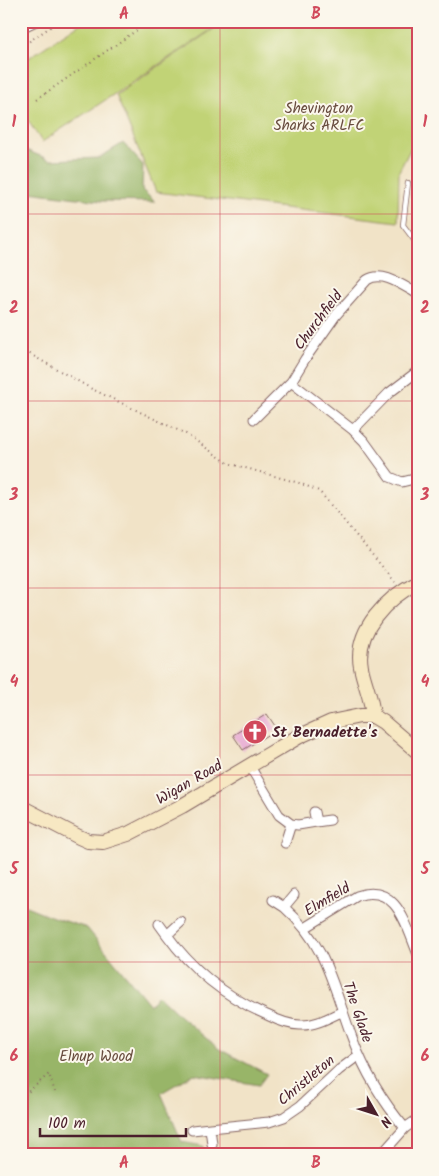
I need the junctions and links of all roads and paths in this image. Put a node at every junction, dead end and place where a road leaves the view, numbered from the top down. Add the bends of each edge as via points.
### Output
1 (36, 21) edge
2 (58, 21) edge
3 (151, 21) edge
4 (21, 28) edge
5 (21, 47) edge
6 (37, 99) dead end
7 (408, 183) dead end
8 (418, 245) edge
9 (418, 294) edge
10 (21, 349) edge
11 (418, 371) edge
12 (291, 382) junction
13 (254, 419) dead end
14 (353, 430) junction
15 (418, 478) edge
16 (418, 582) edge
17 (403, 590) junction
18 (373, 716) junction
19 (418, 752) edge
20 (249, 765) junction
21 (21, 807) edge
22 (314, 812) dead end
23 (330, 820) dead end
24 (316, 822) junction
25 (291, 824) junction
26 (285, 843) dead end
27 (294, 895) dead end
28 (273, 900) dead end
29 (284, 907) junction
30 (181, 922) dead end
31 (159, 924) dead end
32 (305, 928) junction
33 (167, 935) junction
34 (418, 954) edge
35 (343, 1011) junction
36 (359, 1055) junction
37 (56, 1092) dead end
38 (21, 1098) edge
39 (418, 1118) edge
40 (210, 1128) junction
41 (405, 1128) junction
42 (192, 1130) dead end
43 (212, 1144) dead end
44 (381, 1155) edge

1 - 4 street
2 - 5 path
3 - 6 path
7 - 8 lane via 403,226
9 - 12 street, Churchfield via 382,276 372,277 336,315
10 - 17 path via 92,389 186,434 228,463 318,491
11 - 14 street via 389,393
12 - 13 street, Churchfield
12 - 14 street
14 - 15 street via 390,477 402,482
16 - 17 main road
17 - 18 main road via 374,619 361,646 361,667
18 - 19 main road
18 - 20 main road, Wigan Road via 345,718 317,727
20 - 21 main road, Wigan Road via 167,814 110,841 88,841
20 - 25 street via 279,815
22 - 24 street
23 - 24 street
24 - 25 street
25 - 26 street
27 - 29 street
28 - 29 street, The Glade
29 - 32 street, The Glade
30 - 33 street
31 - 33 street
32 - 34 street, Elmfield via 357,896 377,894 399,908
32 - 35 street, The Glade via 330,970
33 - 35 street via 192,966 216,987 279,1021 307,1025
35 - 36 street, The Glade
36 - 40 street, Christleton via 284,1116 268,1122
36 - 41 street, The Glade via 385,1102
37 - 38 path via 49,1074
39 - 41 street
40 - 42 street, Christleton
40 - 43 street
41 - 44 street

